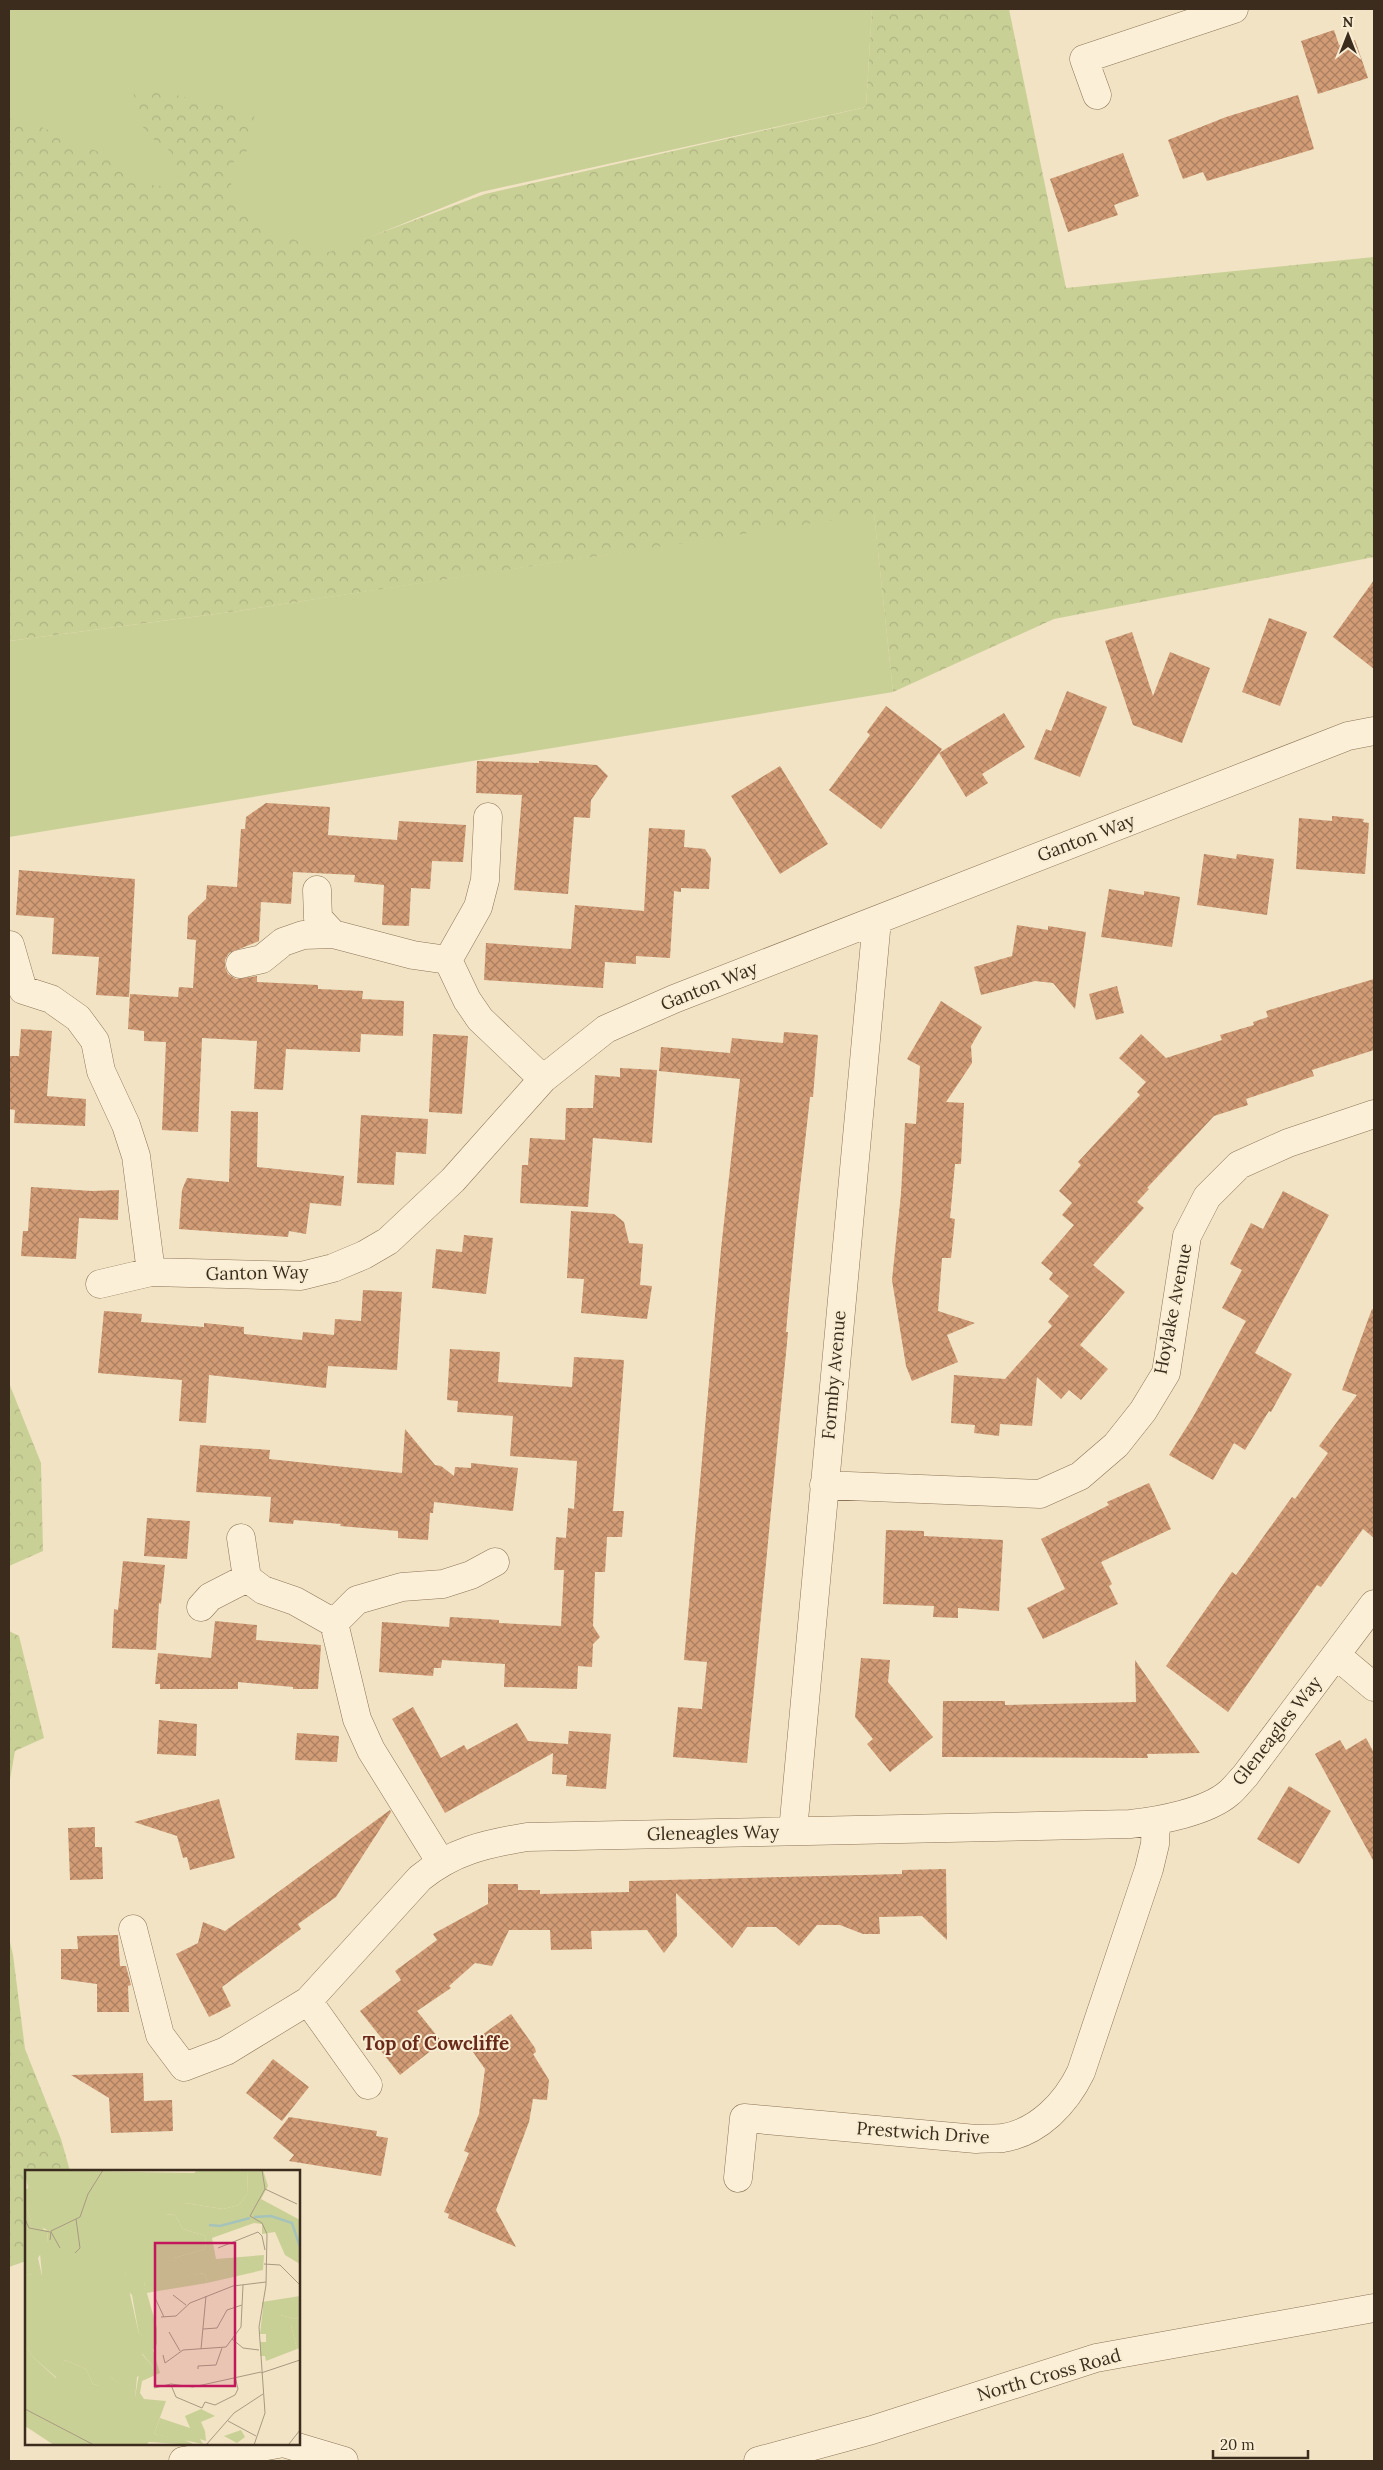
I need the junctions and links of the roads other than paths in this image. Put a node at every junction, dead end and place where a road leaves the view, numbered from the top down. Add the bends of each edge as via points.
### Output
1 (1234, 9) edge
2 (1097, 95) dead end
3 (1374, 731) edge
4 (488, 818) dead end
5 (318, 890) dead end
6 (877, 920) junction
7 (333, 934) junction
8 (10, 945) dead end
9 (448, 960) junction
10 (240, 964) dead end
11 (16, 995) edge
12 (543, 1079) junction
13 (1374, 1114) edge
14 (151, 1272) junction
15 (100, 1284) dead end
16 (824, 1485) junction
17 (241, 1538) dead end
18 (494, 1562) dead end
19 (248, 1578) junction
20 (1374, 1604) edge
21 (201, 1607) dead end
22 (334, 1623) junction
23 (1336, 1655) junction
24 (1374, 1687) edge
25 (1156, 1821) junction
26 (794, 1831) junction
27 (440, 1861) junction
28 (133, 1929) dead end
29 (308, 2001) junction
30 (368, 2085) dead end
31 (738, 2178) dead end
32 (1374, 2308) edge
33 (272, 2445) edge
34 (285, 2445) edge
35 (288, 2445) edge
36 (183, 2461) edge
37 (290, 2461) edge
38 (344, 2461) edge
39 (758, 2461) edge

1 - 2 street via 1084,59
3 - 6 street, Ganton Way via 1348,736
4 - 9 street via 485,880 478,907
5 - 7 street via 318,918
6 - 12 street, Ganton Way via 674,999 606,1030
6 - 16 street, Formby Avenue
7 - 9 street via 413,955
7 - 10 street via 303,935 283,942 262,959
8 - 11 street
9 - 12 street via 480,1019
11 - 14 street via 51,999 78,1018 96,1041 101,1071 126,1125 136,1156
12 - 14 street, Ganton Way via 447,1186 388,1241 364,1255 333,1268 301,1276
13 - 16 street, Hoylake Avenue via 1288,1143 1239,1165 1207,1196 1187,1236 1166,1373 1143,1411 1116,1444 1080,1476 1040,1494
14 - 15 street, Ganton Way
16 - 26 street, Formby Avenue
17 - 19 street
18 - 22 street via 471,1575 443,1584 402,1587 357,1600
19 - 21 street via 210,1597
19 - 22 street via 263,1590 295,1601
20 - 23 street, Gleneagles Way
22 - 27 street via 357,1719 371,1750
23 - 24 street
23 - 25 street, Gleneagles Way via 1229,1794 1210,1805
25 - 26 street, Gleneagles Way
25 - 31 street, Prestwich Drive via 1149,1869 1081,2072 1072,2091 1058,2108 1030,2129 1003,2138 976,2139 744,2118
26 - 27 street, Gleneagles Way via 527,1837 485,1844
27 - 29 street, Gleneagles Way via 420,1878
28 - 29 street, Gleneagles Way via 160,2035 184,2067 226,2052
29 - 30 street
32 - 39 street, North Cross Road via 1096,2358 872,2430
33 - 36 street
34 - 37 street
35 - 38 street

